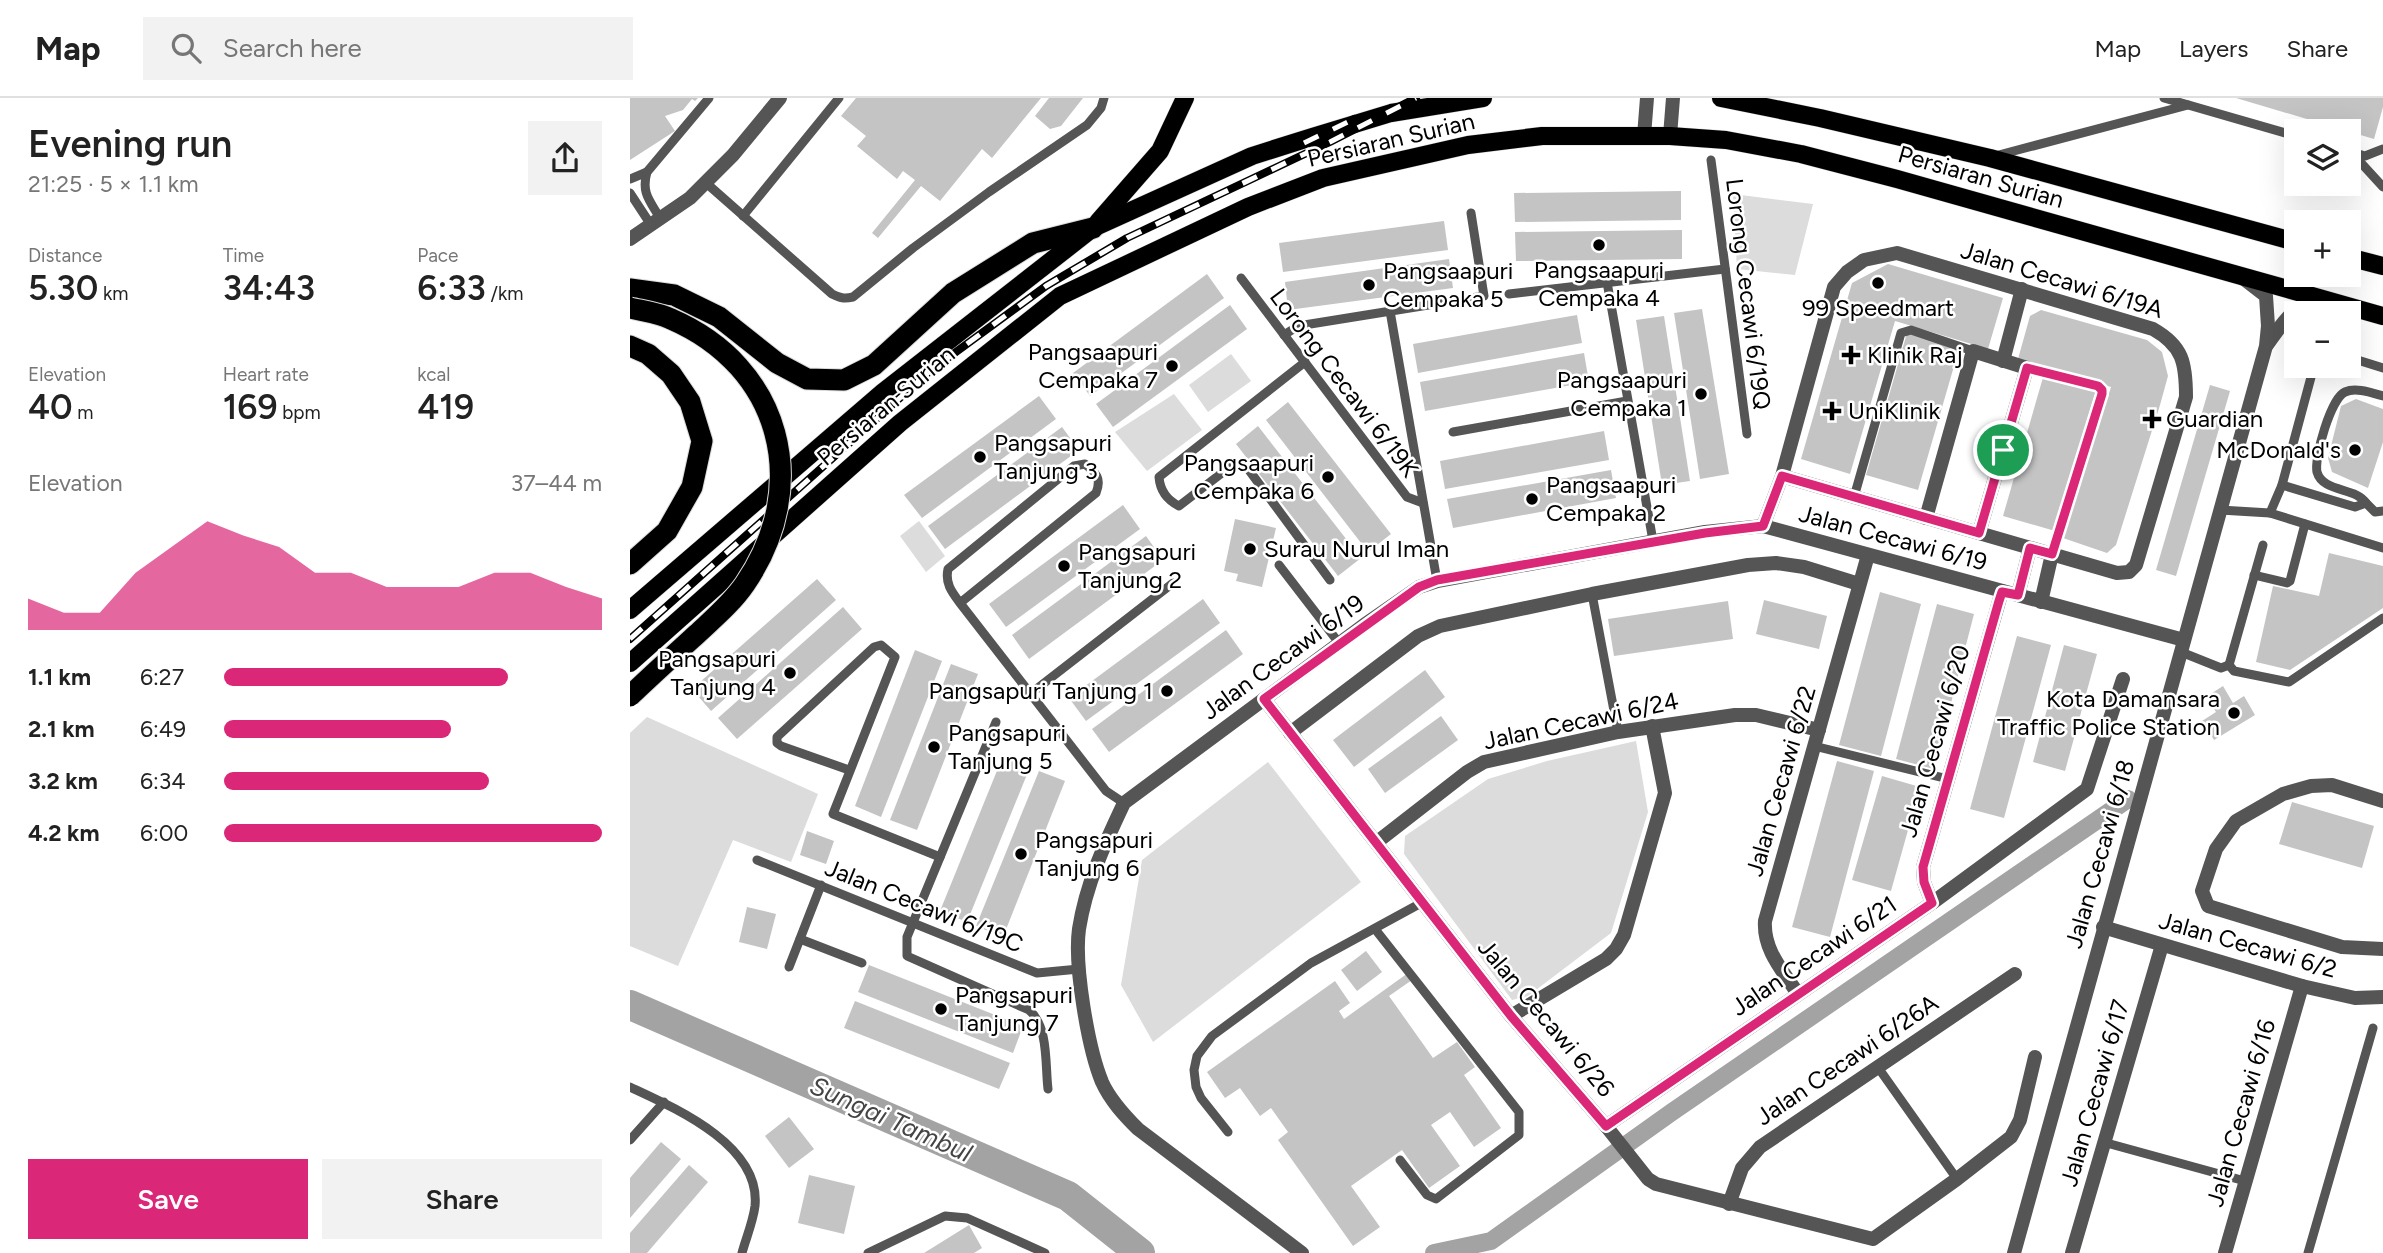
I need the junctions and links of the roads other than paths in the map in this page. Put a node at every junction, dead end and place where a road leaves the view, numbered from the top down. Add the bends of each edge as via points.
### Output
1 (709, 98) edge
2 (780, 98) edge
3 (839, 98) edge
4 (1104, 98) edge
5 (1185, 98) edge
6 (1483, 98) edge
7 (1647, 98) edge
8 (1673, 98) edge
9 (1721, 98) edge
10 (1729, 98) edge
11 (2164, 98) edge
12 (2188, 105) junction
13 (2284, 133) edge
14 (1644, 136) junction
15 (1670, 136) junction
16 (2383, 149) edge
17 (2361, 155) edge
18 (1990, 158) junction
19 (1712, 160) dead end
20 (2361, 163) edge
21 (647, 172) junction
22 (630, 179) edge
23 (705, 182) junction
24 (2383, 187) edge
25 (630, 193) edge
26 (1471, 213) dead end
27 (743, 216) junction
28 (656, 221) junction
29 (1093, 228) junction
30 (630, 239) edge
31 (2284, 239) edge
32 (2361, 260) edge
33 (2383, 266) edge
34 (1725, 269) junction
35 (2240, 276) junction
36 (1241, 278) dead end
37 (1607, 282) junction
38 (630, 289) edge
39 (2022, 289) junction
40 (1509, 294) dead end
41 (2329, 301) edge
42 (630, 308) edge
43 (2361, 310) edge
44 (1390, 311) junction
45 (2383, 316) edge
46 (2284, 321) edge
47 (1284, 335) junction
48 (630, 346) edge
49 (2266, 346) junction
50 (1973, 351) junction
51 (2003, 361) junction
52 (2361, 361) edge
53 (1305, 362) junction
54 (2027, 368) junction
55 (2383, 368) edge
56 (2311, 378) edge
57 (2383, 396) edge
58 (1628, 401) junction
59 (1453, 432) dead end
60 (1747, 434) dead end
61 (1782, 476) junction
62 (2282, 485) junction
63 (1854, 496) junction
64 (1423, 503) junction
65 (2366, 503) junction
66 (2220, 510) junction
67 (2383, 511) edge
68 (2270, 513) junction
69 (1926, 518) junction
70 (2305, 524) junction
71 (1763, 526) junction
72 (1979, 533) junction
73 (1653, 541) junction
74 (2263, 545) dead end
75 (2030, 548) junction
76 (2383, 548) edge
77 (2052, 554) junction
78 (1868, 555) junction
79 (630, 564) edge
80 (1279, 565) dead end
81 (673, 572) junction
82 (2254, 575) junction
83 (1861, 579) junction
84 (1330, 580) dead end
85 (1437, 580) junction
86 (1172, 583) dead end
87 (2002, 592) junction
88 (1592, 594) junction
89 (2018, 595) junction
90 (630, 598) edge
91 (2041, 601) junction
92 (960, 603) junction
93 (630, 610) edge
94 (2383, 618) edge
95 (1339, 643) junction
96 (2182, 646) junction
97 (630, 663) edge
98 (2229, 665) junction
99 (2123, 679) dead end
100 (1030, 694) junction
101 (630, 696) edge
102 (1264, 699) junction
103 (996, 722) dead end
104 (1652, 726) junction
105 (1819, 730) junction
106 (1618, 732) junction
107 (1290, 733) junction
108 (1814, 746) junction
109 (849, 770) junction
110 (1948, 779) junction
111 (2383, 801) edge
112 (1124, 803) junction
113 (1377, 842) junction
114 (940, 858) junction
115 (757, 860) dead end
116 (821, 885) junction
117 (1423, 902) junction
118 (1932, 903) junction
119 (913, 922) junction
120 (2103, 927) junction
121 (1375, 929) junction
122 (800, 939) junction
123 (2162, 945) junction
124 (2383, 949) edge
125 (862, 964) dead end
126 (789, 967) dead end
127 (1079, 970) junction
128 (2015, 974) dead end
129 (2302, 986) junction
130 (1798, 994) junction
131 (2383, 997) edge
132 (1511, 1016) junction
133 (2373, 1028) dead end
134 (2035, 1057) dead end
135 (1877, 1066) junction
136 (630, 1087) edge
137 (1048, 1089) dead end
138 (664, 1102) junction
139 (1606, 1126) junction
140 (1228, 1132) dead end
141 (630, 1140) edge
142 (2103, 1142) junction
143 (1400, 1160) dead end
144 (1957, 1180) junction
145 (2245, 1181) junction
146 (1729, 1204) junction
147 (742, 1253) edge
148 (868, 1253) edge
149 (1045, 1253) edge
150 (1302, 1253) edge
151 (2014, 1253) edge
152 (2072, 1253) edge
153 (2225, 1253) edge
154 (2308, 1253) edge

1 - 21 lane
2 - 23 street
3 - 27 lane
4 - 27 lane via 1087,125 989,191 853,297 841,299 832,294
5 - 29 main road via 1160,151
6 - 29 main road, Persiaran Surian via 1391,113 1252,156
7 - 14 street
8 - 15 street
9 - 10 main road, Persiaran Surian
10 - 18 main road, Persiaran Surian
11 - 12 lane
12 - 13 lane
12 - 18 lane
14 - 15 main road, Persiaran Surian
14 - 97 main road, Persiaran Surian via 1542,136 1481,143 1323,177 1248,207 1060,296 900,423
15 - 35 main road, Persiaran Surian via 1726,140 1801,154
16 - 17 lane
18 - 31 main road, Persiaran Surian
19 - 34 lane, Lorong Cecawi 6/19Q
20 - 24 lane
21 - 22 lane
21 - 28 lane via 643,183
23 - 27 lane
23 - 28 street
25 - 28 lane
26 - 44 lane via 1484,296
28 - 30 street
29 - 38 highway via 1033,243 953,293 874,365 844,380 807,379 777,363 719,317 674,295
29 - 81 main road, Persiaran Surian via 883,392
32 - 33 main road
34 - 37 lane
34 - 60 lane, Lorong Cecawi 6/19Q
35 - 41 main road, Persiaran Surian
35 - 49 street, Jalan Cecawi 6/18 via 2266,296
36 - 47 lane, Lorong Cecawi 6/19K
37 - 40 lane
37 - 58 lane
39 - 51 street
39 - 61 street, Jalan Cecawi 6/19A via 1897,253 1864,260 1847,272 1834,286
39 - 77 street, Jalan Cecawi 6/19A via 2153,329 2170,339 2181,355 2186,376 2186,397 2136,565 2129,572 2117,573
42 - 101 highway, bridge via 670,318 712,342 745,373 774,430 782,487 775,520 744,586
43 - 45 main road, Persiaran Surian
44 - 47 lane via 1298,326
44 - 64 lane
46 - 49 street, Jalan Cecawi 6/18
47 - 53 lane, Lorong Cecawi 6/19K
48 - 79 highway via 648,354 671,374 690,402 702,441 692,487 667,531
49 - 66 street, Jalan Cecawi 6/18
50 - 51 street
50 - 63 lane via 1911,330 1901,332
50 - 69 street
51 - 54 street
52 - 55 lane
53 - 64 lane, Lorong Cecawi 6/19K via 1407,497
53 - 84 lane via 1159,477 1160,486 1171,502 1180,506 1243,461
54 - 72 street
54 - 77 lane via 2102,390
56 - 62 lane
57 - 65 lane via 2347,390 2340,395 2330,410 2317,460 2321,479
58 - 59 lane
58 - 73 lane
61 - 63 street, Jalan Cecawi 6/19A
61 - 71 street
62 - 65 lane via 2355,507
62 - 68 lane
63 - 69 street, Jalan Cecawi 6/19A
64 - 85 lane
65 - 67 lane via 2375,512
66 - 68 lane
66 - 96 street, Jalan Cecawi 6/18
68 - 70 lane
69 - 72 street, Jalan Cecawi 6/19A
70 - 76 lane
70 - 82 lane via 2287,583
71 - 73 street, Jalan Cecawi 6/19
71 - 78 street, Jalan Cecawi 6/19
72 - 75 street, Jalan Cecawi 6/19A
73 - 85 street, Jalan Cecawi 6/19
74 - 82 lane
75 - 77 street, Jalan Cecawi 6/19A
75 - 89 street
77 - 91 street
78 - 83 street
78 - 87 street, Jalan Cecawi 6/19
80 - 95 lane
81 - 90 main road
81 - 93 main road, Persiaran Surian
82 - 98 lane
83 - 88 street via 1776,563
83 - 105 street, Jalan Cecawi 6/22
85 - 95 street, Jalan Cecawi 6/19 via 1419,587
86 - 100 lane
87 - 89 street, Jalan Cecawi 6/19
87 - 110 street, Jalan Cecawi 6/20
88 - 106 lane
88 - 107 street via 1440,626 1418,636
89 - 91 street, Jalan Cecawi 6/19
91 - 96 street, Jalan Cecawi 6/19
92 - 92 lane via 949,588 948,569 1074,466 1085,464 1098,475 1096,493
92 - 100 lane
94 - 98 lane via 2289,682 2234,671
95 - 102 street, Jalan Cecawi 6/19
96 - 98 lane via 2221,667
96 - 120 street, Jalan Cecawi 6/18
99 - 118 street, Jalan Cecawi 6/21 via 2087,789
100 - 112 lane via 1106,791
102 - 107 street, Jalan Cecawi 6/26
102 - 112 street, Jalan Cecawi 6/19
103 - 114 lane
104 - 105 street, Jalan Cecawi 6/24 via 1756,715
104 - 106 street, Jalan Cecawi 6/24
104 - 132 street via 1665,793 1624,935 1606,959
105 - 108 street, Jalan Cecawi 6/22
106 - 113 street, Jalan Cecawi 6/24 via 1484,762
107 - 113 street, Jalan Cecawi 6/26
108 - 110 lane
108 - 130 street, Jalan Cecawi 6/22 via 1764,937
109 - 109 lane via 780,746 777,737 881,645 895,657
109 - 114 lane via 833,814
110 - 118 street, Jalan Cecawi 6/20 via 1923,867
111 - 124 street via 2332,785 2283,794 2236,821 2216,849 2202,891 2208,906 2342,947
112 - 127 street, Jalan Cecawi 6/19 via 1088,888 1079,931
113 - 117 street, Jalan Cecawi 6/26
114 - 119 lane
115 - 116 lane, Jalan Cecawi 6/19C
116 - 119 lane, Jalan Cecawi 6/19C
116 - 122 lane
117 - 121 lane
117 - 132 street, Jalan Cecawi 6/26
118 - 130 street, Jalan Cecawi 6/21
119 - 127 lane, Jalan Cecawi 6/19C via 1037,973
119 - 137 lane via 906,937 907,956 1036,1015
120 - 123 street, Jalan Cecawi 6/2
120 - 151 street, Jalan Cecawi 6/18
121 - 140 lane via 1311,963 1212,1036 1197,1056 1196,1087
121 - 143 lane via 1519,1112 1519,1135 1436,1199 1427,1195
122 - 125 lane
122 - 126 lane
123 - 129 street, Jalan Cecawi 6/2
123 - 142 street, Jalan Cecawi 6/17
127 - 150 street, Jalan Cecawi 6/19 via 1090,1044 1103,1084 1119,1110
128 - 135 street, Jalan Cecawi 6/26A
129 - 131 street, Jalan Cecawi 6/2 via 2355,998
129 - 145 street, Jalan Cecawi 6/16
130 - 139 street, Jalan Cecawi 6/21
132 - 139 street, Jalan Cecawi 6/26
133 - 154 lane
134 - 144 street, Jalan Cecawi 6/26 via 2014,1134
135 - 144 lane
135 - 146 street, Jalan Cecawi 6/26A via 1760,1147 1742,1168
136 - 138 lane
138 - 141 lane
138 - 147 lane via 699,1121 744,1163 755,1206
139 - 146 street, Jalan Cecawi 6/26 via 1648,1179
142 - 145 lane
142 - 152 street, Jalan Cecawi 6/17
144 - 146 street, Jalan Cecawi 6/26 via 1870,1239
145 - 153 street, Jalan Cecawi 6/16
148 - 149 lane via 945,1216 967,1217

